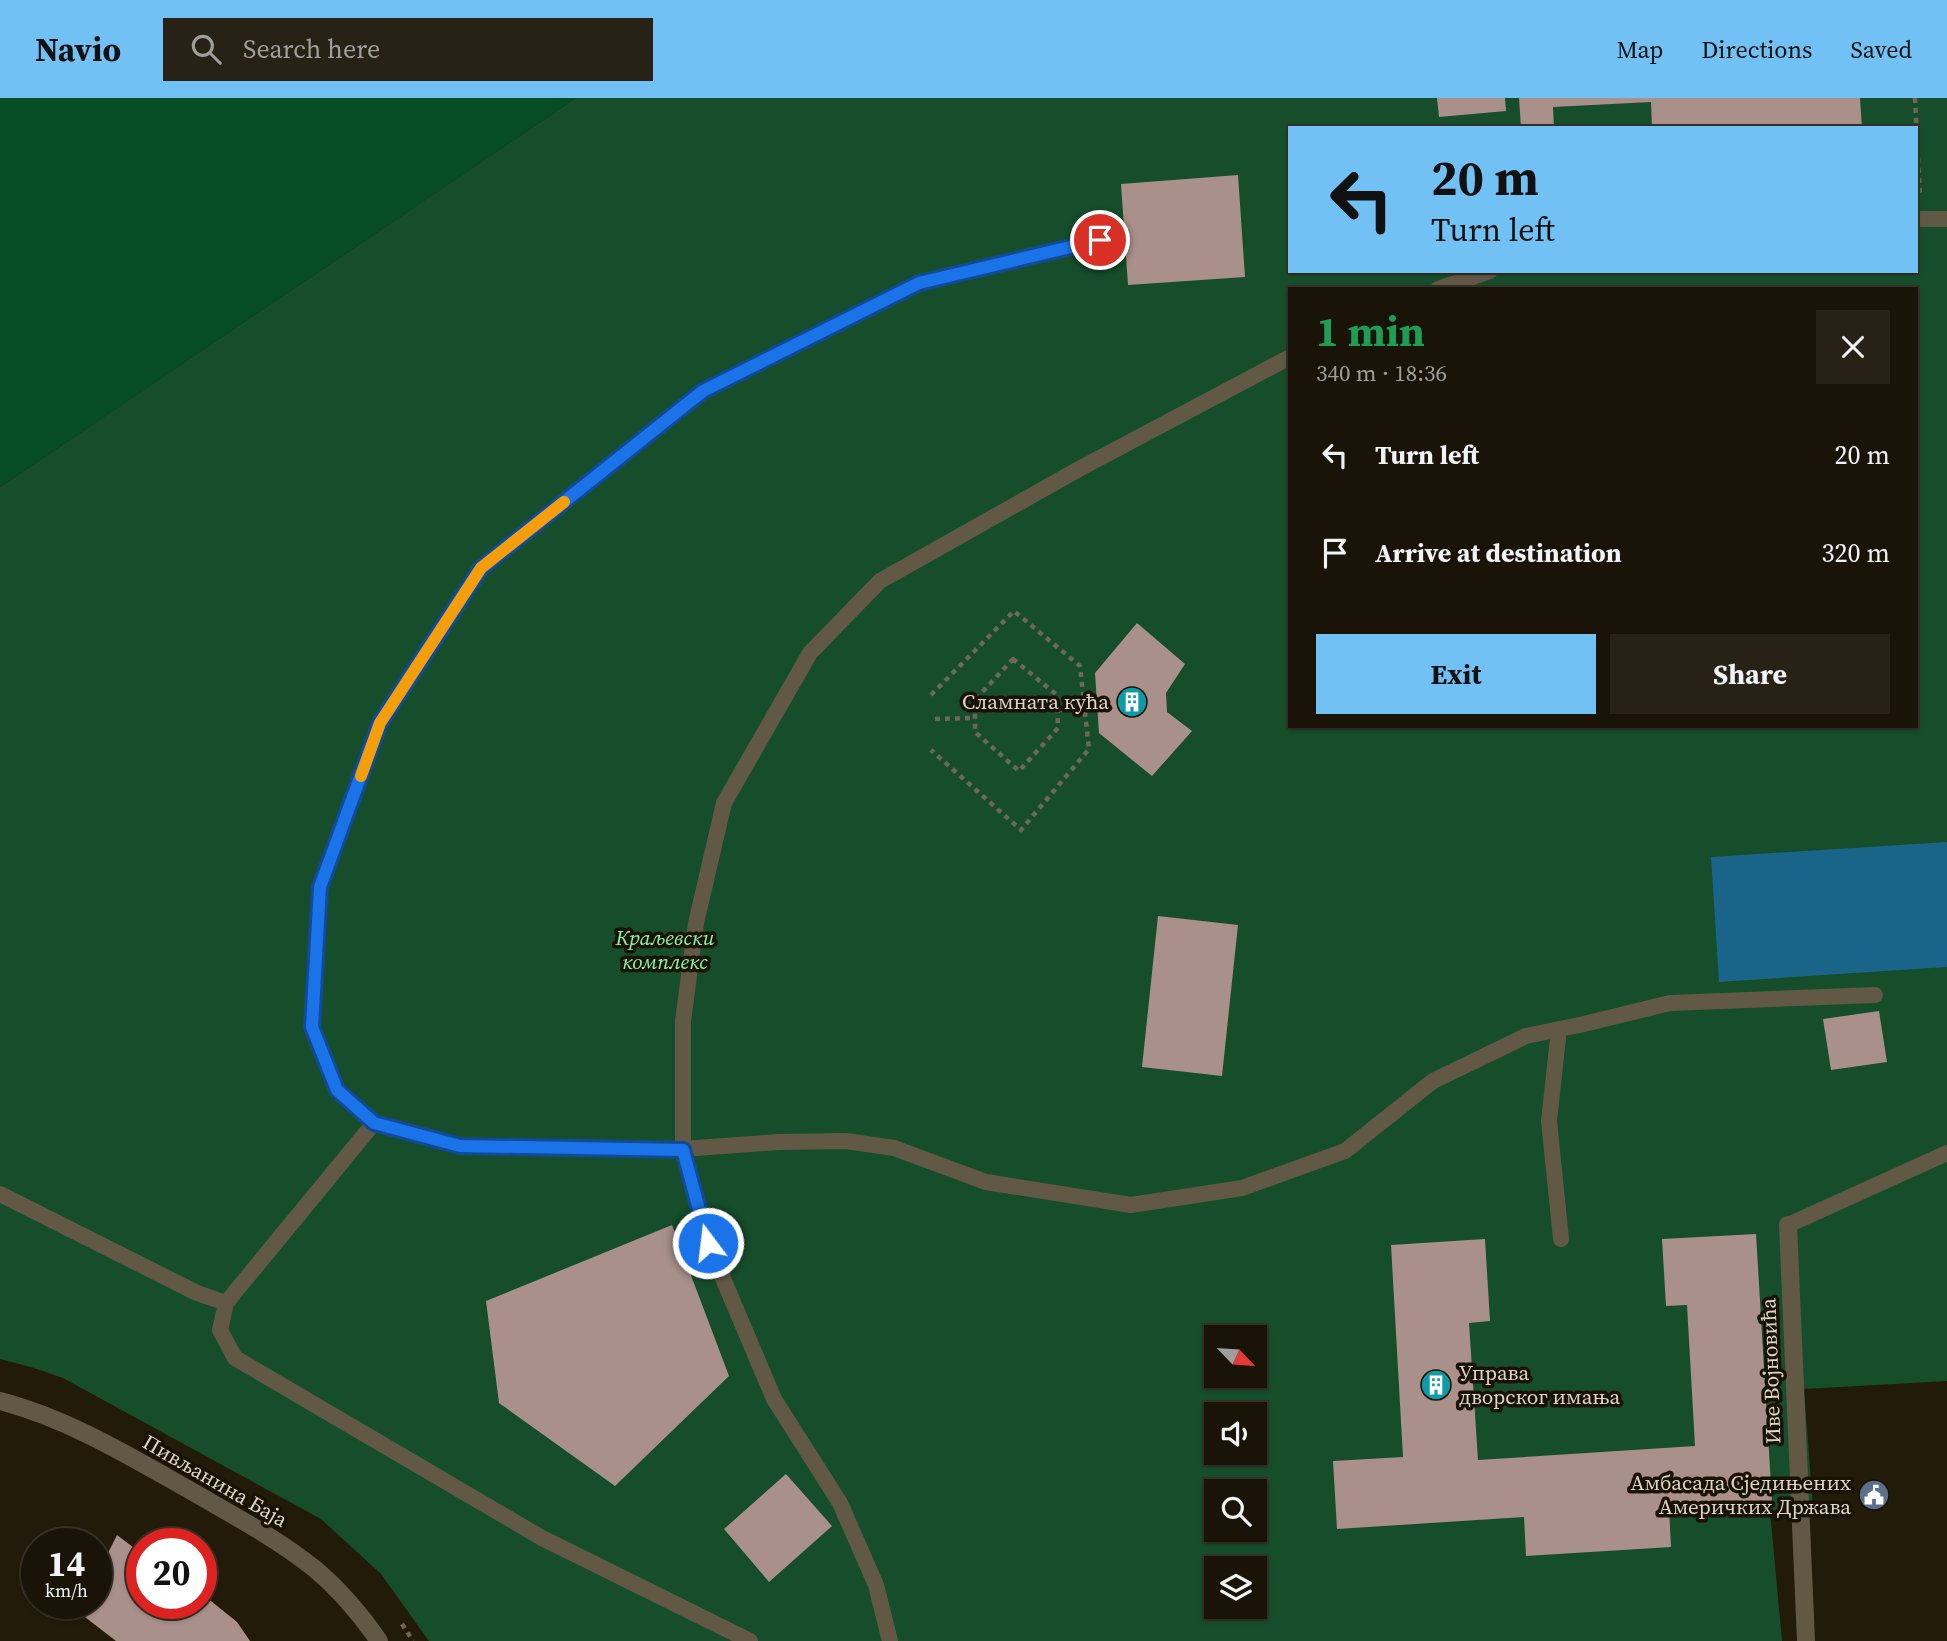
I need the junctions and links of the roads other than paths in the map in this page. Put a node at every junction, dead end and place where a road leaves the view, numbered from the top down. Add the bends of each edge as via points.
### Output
1 (1919, 219) edge
2 (1947, 219) edge
3 (1100, 240) dead end
4 (1484, 273) edge
5 (1444, 287) edge
6 (1288, 358) edge
7 (1875, 995) dead end
8 (1559, 1029) junction
9 (374, 1123) junction
10 (683, 1150) junction
11 (1947, 1153) edge
12 (0, 1194) edge
13 (1788, 1225) joint
14 (1561, 1239) dead end
15 (226, 1303) junction
16 (0, 1401) edge
17 (379, 1641) edge
18 (750, 1641) edge
19 (890, 1641) edge
20 (1806, 1641) edge

1 - 2 lane
3 - 9 lane via 919,283 703,391 481,568 380,723 320,887 312,1027 337,1090
4 - 5 lane
6 - 10 lane via 880,581 810,653 724,803 696,923 683,1021
7 - 8 lane via 1670,1003
8 - 10 lane via 1526,1036 1433,1081 1345,1150 1242,1188 1131,1205 986,1182 894,1149 846,1141
8 - 14 lane via 1549,1121
9 - 10 lane via 460,1146
9 - 15 lane
10 - 19 lane via 708,1243 774,1399 840,1503 876,1585
11 - 13 lane
12 - 15 lane via 197,1293
13 - 20 street, Иве Војновића
15 - 18 lane via 220,1330 235,1358 542,1538
16 - 17 street, Пивљанина Баја via 62,1422 274,1540 318,1572

